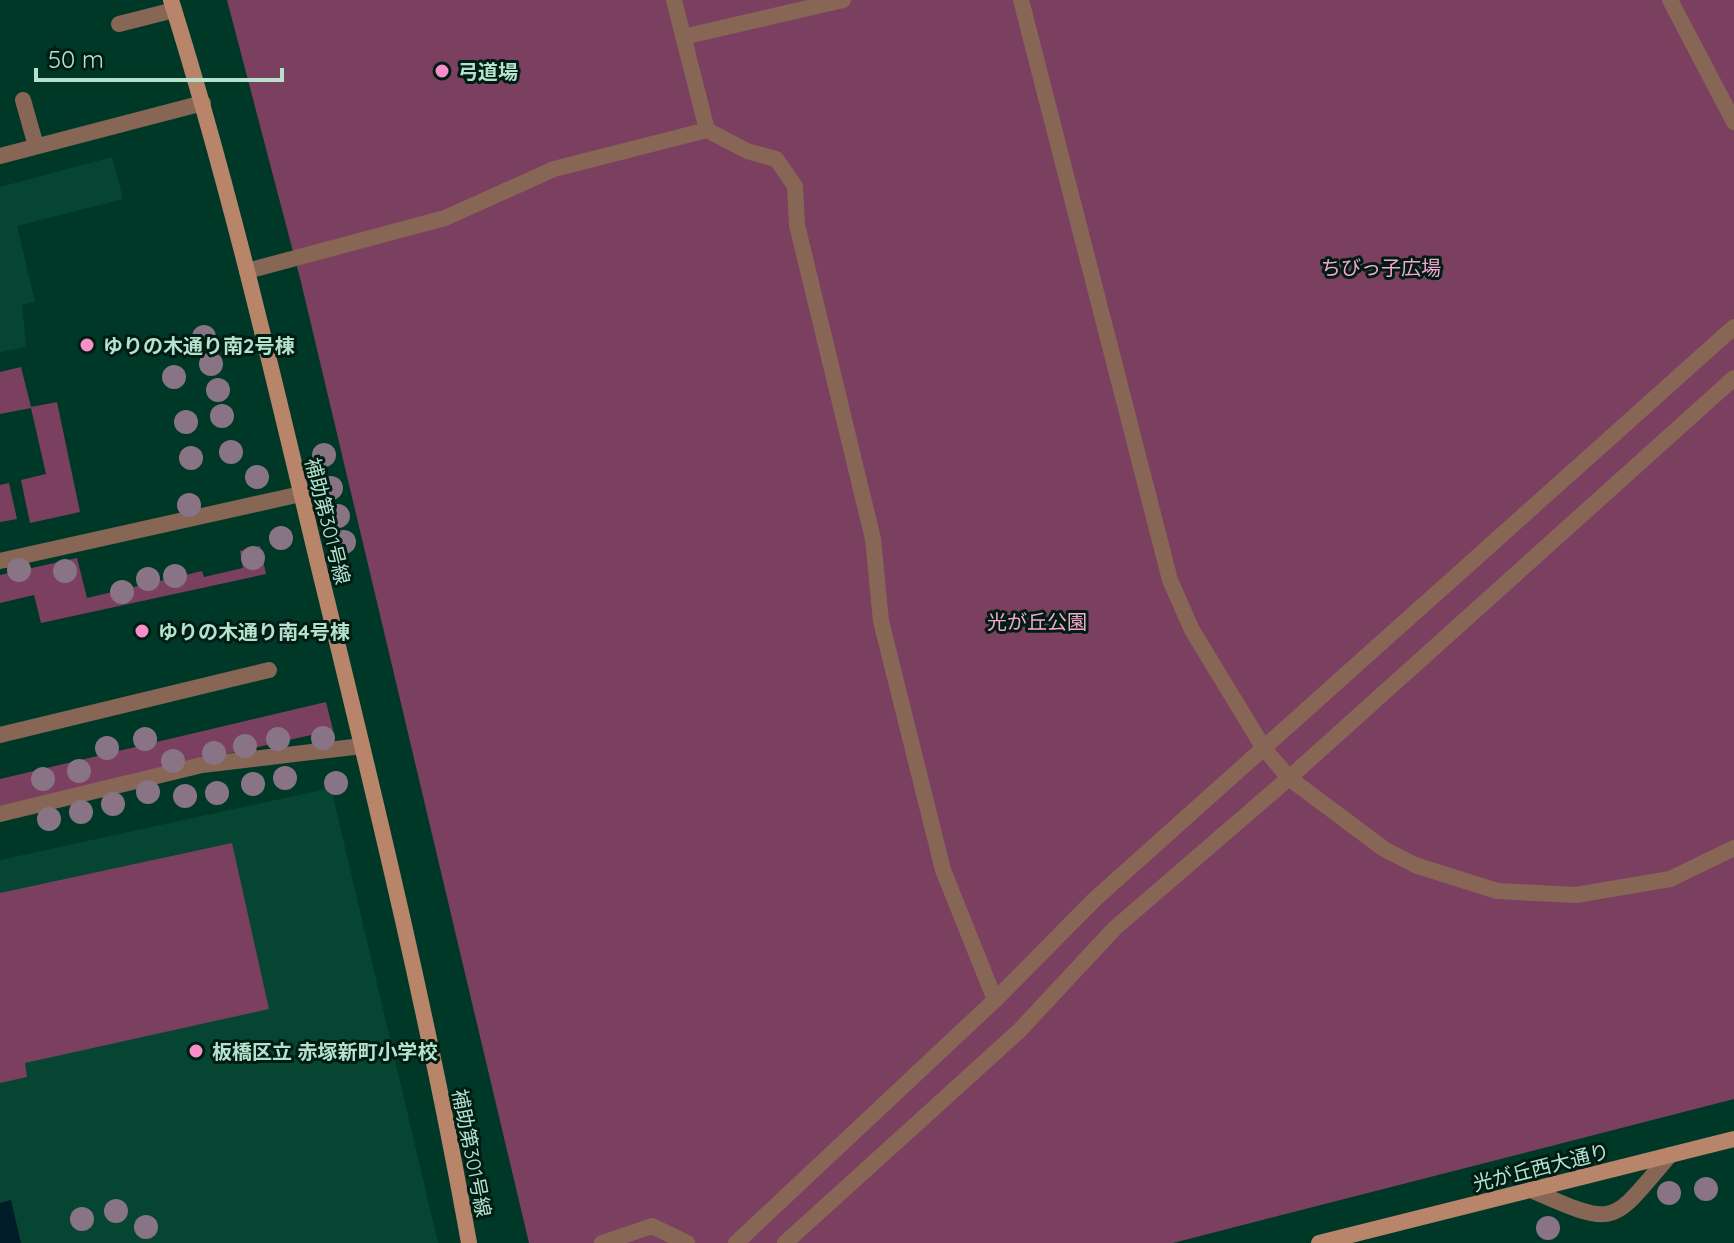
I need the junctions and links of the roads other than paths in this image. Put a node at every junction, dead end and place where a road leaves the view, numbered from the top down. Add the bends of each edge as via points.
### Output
1 (674, 0) edge
2 (843, 0) edge
3 (1021, 0) edge
4 (1670, 0) edge
5 (173, 5) edge
6 (119, 24) dead end
7 (683, 37) junction
8 (23, 100) dead end
9 (203, 103) junction
10 (1734, 122) edge
11 (707, 130) junction
12 (36, 146) junction
13 (0, 156) edge
14 (247, 271) junction
15 (1734, 327) edge
16 (1734, 378) edge
17 (301, 494) junction
18 (0, 561) edge
19 (269, 670) dead end
20 (0, 735) edge
21 (362, 746) junction
22 (1263, 747) junction
23 (1289, 778) junction
24 (0, 814) edge
25 (1734, 848) edge
26 (995, 1000) junction
27 (1734, 1139) edge
28 (1670, 1155) junction
29 (1531, 1190) junction
30 (1359, 1238) edge
31 (469, 1243) edge
32 (602, 1243) edge
33 (687, 1243) edge
34 (736, 1243) edge
35 (785, 1243) edge
36 (1319, 1243) edge

1 - 7 street
2 - 7 street
3 - 22 street via 1170,580 1192,630
4 - 10 street
5 - 6 street
5 - 9 street, 補助第301号線
7 - 11 street
8 - 12 street
9 - 12 street
9 - 14 street, 補助第301号線
11 - 14 street via 554,169 445,218
11 - 26 street via 776,159 795,186 797,225 873,539 885,636 943,870
12 - 13 street
14 - 17 street, 補助第301号線
15 - 22 street
16 - 23 street
17 - 18 street
17 - 21 street, 補助第301号線
19 - 20 street
21 - 24 street via 202,765
21 - 31 street, 補助第301号線
22 - 23 street
22 - 26 street via 1095,899
23 - 25 street via 1384,849 1415,865 1497,891 1576,895 1670,879
23 - 35 street via 1115,928 1019,1031
26 - 34 street
27 - 28 street, 光が丘西大通り
28 - 29 street, 光が丘西大通り
28 - 29 street via 1622,1210 1593,1217
29 - 30 street, 光が丘西大通り
30 - 36 street, 光が丘西大通り
32 - 33 street via 652,1226

